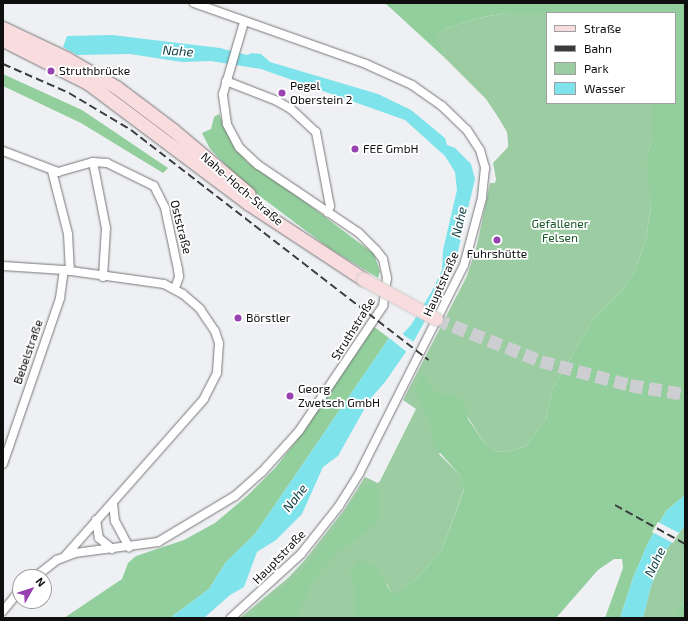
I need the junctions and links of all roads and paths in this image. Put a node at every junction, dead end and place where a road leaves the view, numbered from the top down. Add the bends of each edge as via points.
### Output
1 (194, 3) edge
2 (244, 22) junction
3 (3, 28) edge
4 (3, 40) edge
5 (226, 78) junction
6 (3, 151) edge
7 (93, 162) junction
8 (52, 171) junction
9 (328, 213) junction
10 (289, 231) junction
11 (3, 266) edge
12 (67, 271) junction
13 (103, 277) junction
14 (175, 288) junction
15 (436, 319) tunnel mouth
16 (3, 464) edge
17 (113, 503) junction
18 (96, 520) junction
19 (129, 547) junction
20 (112, 549) junction
21 (66, 556) junction
22 (47, 569) edge
23 (12, 600) edge
24 (3, 611) edge
25 (231, 618) edge

1 - 2 street, Hauptstraße
2 - 5 street, Struthstraße
2 - 25 street, Hauptstraße via 366,64 412,85 442,106 467,130 480,150 485,168 481,204 464,265 359,474 339,506 301,554
3 - 10 main road, Nahe-Hoch-Straße via 77,64 129,96 205,156
4 - 10 main road, Nahe-Hoch-Straße via 58,65 94,86 233,192
5 - 9 street, Struthstraße via 223,94 224,116 240,147 258,165
5 - 9 street via 291,109 316,132 330,206
6 - 8 street
7 - 8 street, Oststraße via 63,172
7 - 13 street via 106,228
7 - 14 street, Oststraße via 107,163 129,171 158,192 165,208 178,269 179,277
8 - 12 street, Bebelstraße via 68,234
9 - 19 street, Struthstraße via 370,242 382,259 388,286 379,314 299,431 262,472 235,496 170,537 158,542
10 - 15 main road, bridge via 362,279
11 - 12 street
12 - 13 street
12 - 16 street, Bebelstraße
13 - 14 street via 153,281
14 - 17 street via 200,309 215,331 220,354 217,373 209,391 197,407
17 - 18 street
17 - 19 street via 115,521
18 - 20 street via 99,538
18 - 21 street
19 - 20 street, Struthstraße
20 - 21 street, Struthstraße
21 - 22 street
23 - 24 street

